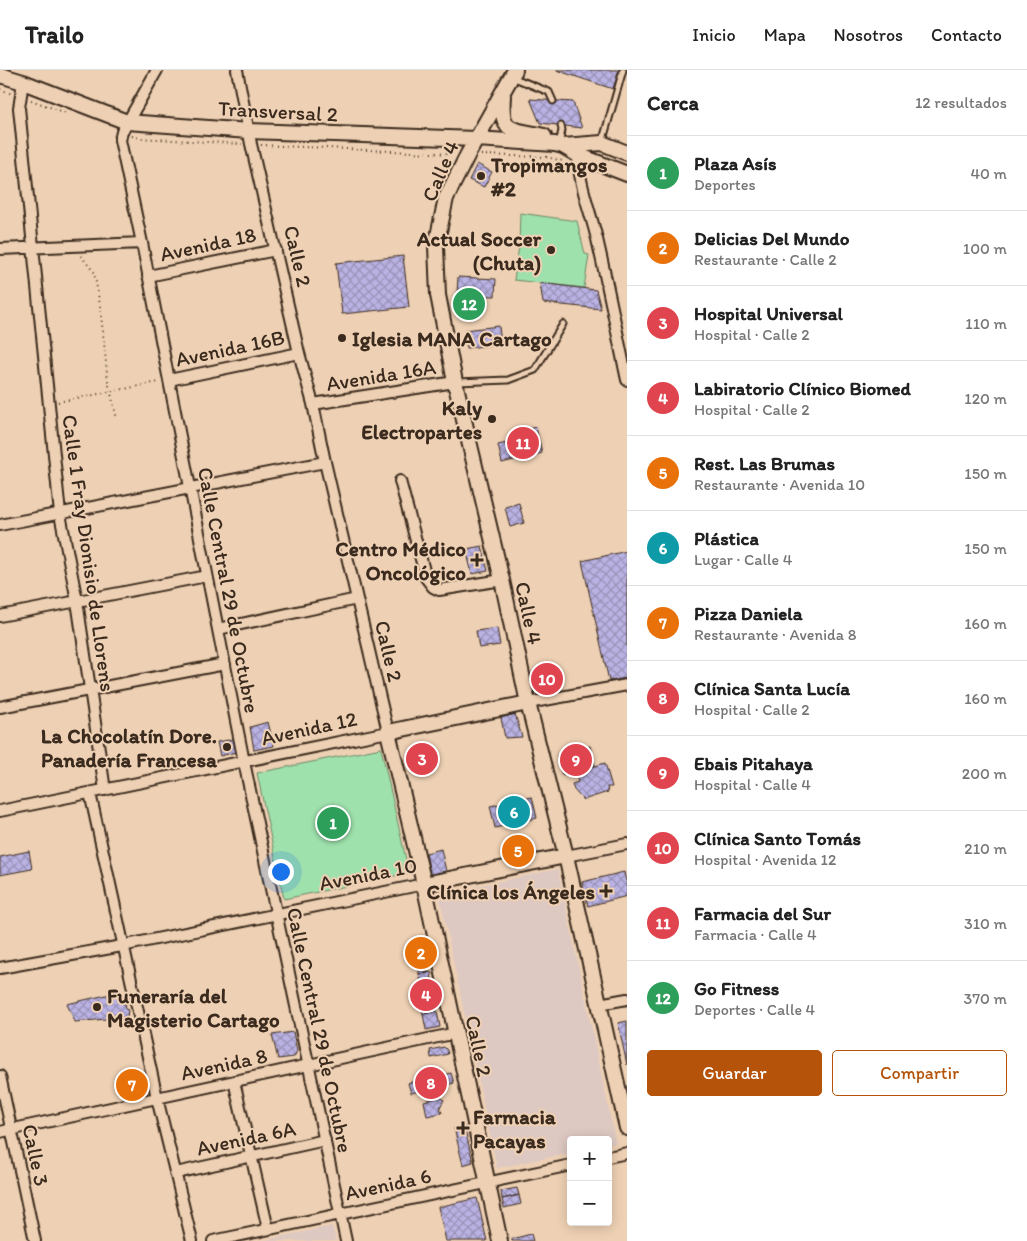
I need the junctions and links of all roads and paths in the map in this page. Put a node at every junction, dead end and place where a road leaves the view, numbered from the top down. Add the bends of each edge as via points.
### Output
1 (156, 70) edge
2 (237, 70) edge
3 (623, 70) edge
4 (514, 73) edge
5 (0, 75) edge
6 (24, 82) junction
7 (503, 93) junction
8 (554, 101) dead end
9 (127, 122) junction
10 (561, 126) dead end
11 (139, 138) dead end
12 (250, 138) junction
13 (476, 139) junction
14 (602, 144) junction
15 (559, 145) junction
16 (627, 152) edge
17 (468, 154) junction
18 (578, 154) junction
19 (627, 174) edge
20 (142, 244) junction
21 (71, 247) junction
22 (33, 248) junction
23 (0, 249) edge
24 (276, 250) junction
25 (148, 276) junction
26 (563, 324) dead end
27 (300, 353) junction
28 (169, 380) junction
29 (627, 380) edge
30 (455, 382) junction
31 (111, 392) junction
32 (49, 404) junction
33 (313, 404) junction
34 (117, 419) dead end
35 (325, 462) junction
36 (400, 481) dead end
37 (190, 488) junction
38 (60, 514) junction
39 (0, 525) edge
40 (208, 576) junction
41 (502, 580) junction
42 (357, 599) junction
43 (77, 601) junction
44 (0, 616) edge
45 (218, 629) junction
46 (225, 664) junction
47 (627, 685) edge
48 (90, 690) junction
49 (528, 703) junction
50 (0, 707) edge
51 (388, 732) junction
52 (244, 762) junction
53 (105, 790) junction
54 (90, 793) junction
55 (0, 811) edge
56 (627, 844) edge
57 (566, 856) junction
58 (424, 884) junction
59 (276, 913) junction
60 (122, 946) junction
61 (0, 968) edge
62 (627, 999) edge
63 (599, 1004) junction
64 (456, 1033) junction
65 (309, 1065) junction
66 (0, 1076) edge
67 (234, 1081) junction
68 (157, 1098) junction
69 (627, 1128) edge
70 (11, 1129) junction
71 (0, 1132) edge
72 (325, 1140) junction
73 (627, 1153) edge
74 (250, 1156) junction
75 (612, 1156) edge
76 (567, 1166) edge
77 (176, 1173) junction
78 (487, 1183) junction
79 (340, 1213) junction
80 (268, 1229) junction
81 (35, 1241) edge
82 (192, 1241) edge
83 (213, 1241) edge
84 (346, 1241) edge
85 (500, 1241) edge

1 - 9 street, Calle Central 29 de Octubre
2 - 12 street, Calle 2
3 - 14 lane
4 - 7 street, Calle 4
4 - 8 lane via 549,92
5 - 6 street, Transversal 2
6 - 9 street, Transversal 2
6 - 22 street, Calle 1 Fray Dionisio de Llorens via 19,108
7 - 13 street, Calle 4
7 - 15 street via 504,124 510,129 544,136
9 - 12 street, Transversal 2
9 - 20 street, Calle Central 29 de Octubre via 120,140
10 - 15 lane
11 - 12 path
12 - 13 street, Transversal 2
12 - 17 path
12 - 24 street, Calle 2
13 - 15 street, Transversal 2
13 - 17 street, Calle 4
14 - 16 street
14 - 18 street
15 - 18 street
17 - 18 path via 546,157
17 - 30 street, Calle 4 via 446,198 436,246 438,295
18 - 19 street
18 - 29 street
20 - 21 street
20 - 25 street, Calle Central 29 de Octubre
21 - 22 street
21 - 31 path via 94,272
22 - 23 street
22 - 32 street, Calle 1 Fray Dionisio de Llorens
24 - 25 street, Avenida 18
24 - 27 street, Calle 2
25 - 28 street, Calle Central 29 de Octubre
26 - 30 lane via 535,370 508,380
27 - 28 street, Avenida 16B
27 - 33 street, Calle 2
28 - 31 path
28 - 37 street, Calle Central 29 de Octubre
30 - 33 street, Avenida 16A
30 - 41 street, Calle 4
31 - 32 path
31 - 34 path
32 - 38 street, Calle 1 Fray Dionisio de Llorens
33 - 35 street, Calle 2
35 - 37 street
35 - 42 street, Calle 2
36 - 41 street via 426,578 433,587 439,590
37 - 38 street
37 - 40 street, Calle Central 29 de Octubre
38 - 39 street
38 - 43 street, Calle 1 Fray Dionisio de Llorens
40 - 43 street
40 - 45 street, Calle Central 29 de Octubre
41 - 49 street, Calle 4
42 - 45 street
42 - 51 street, Calle 2
43 - 44 street
43 - 48 street, Calle 1 Fray Dionisio de Llorens
45 - 46 street, Calle Central 29 de Octubre
46 - 48 street
46 - 52 street, Calle Central 29 de Octubre
47 - 49 street, Avenida 12
48 - 50 street
48 - 53 street, Calle 1 Fray Dionisio de Llorens
49 - 51 street, Avenida 12
49 - 57 street, Calle 4
51 - 52 street, Avenida 12
51 - 58 street, Calle 2
52 - 53 street, Avenida 12
52 - 59 street, Calle Central 29 de Octubre
53 - 54 street, Avenida 12
54 - 55 street, Avenida 12
54 - 60 street
56 - 57 street, Avenida 10
57 - 58 street, Avenida 10
57 - 63 street, Calle 4
58 - 59 street, Avenida 10
58 - 64 street, Calle 2
59 - 60 street, Avenida 10
59 - 65 street, Calle Central 29 de Octubre
60 - 61 street, Avenida 10
60 - 68 street
62 - 63 street
63 - 69 street, Calle 4
64 - 65 street, Avenida 8
64 - 78 street, Calle 2
65 - 67 street, Avenida 8
65 - 72 street, Calle Central 29 de Octubre
66 - 70 street, Calle 3
67 - 68 street, Avenida 8
67 - 74 street
68 - 70 street, Avenida 8
68 - 77 street
70 - 71 street, Avenida 8
70 - 81 street, Calle 3
72 - 74 street, Avenida 6A
72 - 79 street, Calle Central 29 de Octubre
73 - 75 street
74 - 77 street, Avenida 6A
74 - 80 street
76 - 78 street, Avenida 6
77 - 82 street
78 - 79 street, Avenida 6
78 - 85 street, Calle 2
79 - 80 street, Avenida 6
79 - 84 street, Calle Central 29 de Octubre
80 - 83 street, Avenida 6

